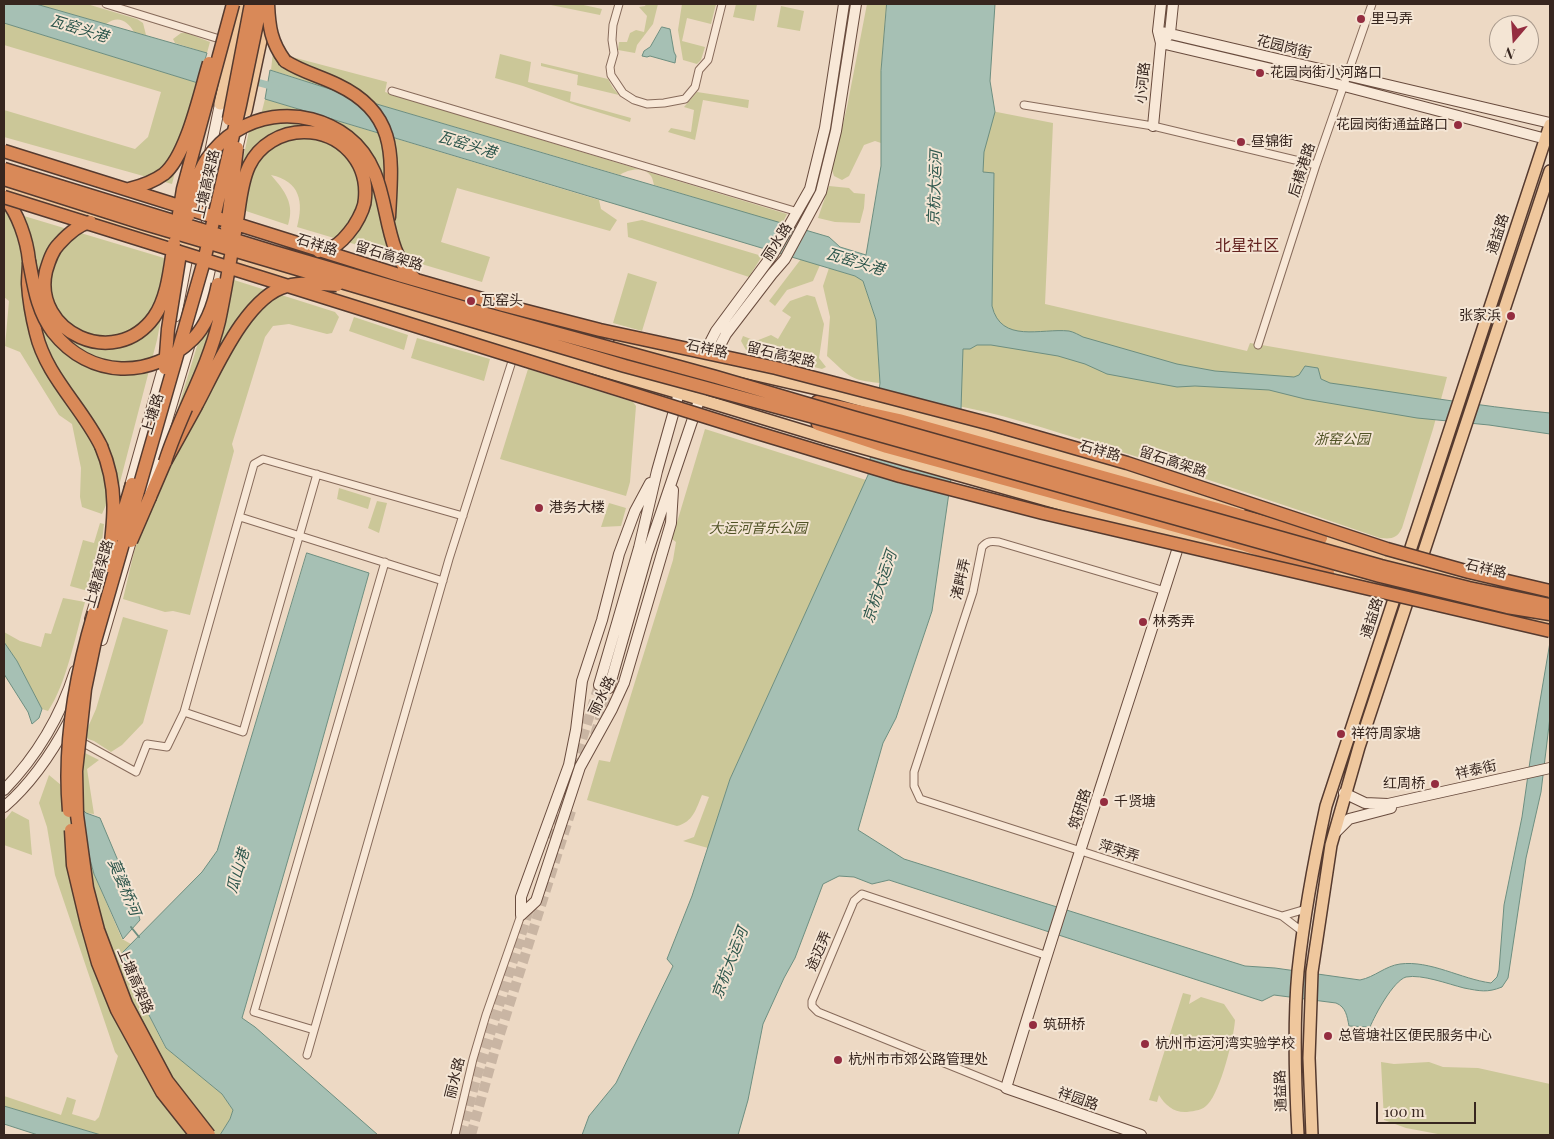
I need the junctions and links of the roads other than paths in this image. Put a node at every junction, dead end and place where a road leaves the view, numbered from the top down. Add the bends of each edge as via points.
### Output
1 (106, 4) edge
2 (231, 4) edge
3 (242, 4) edge
4 (251, 4) edge
5 (261, 4) edge
6 (268, 4) edge
7 (619, 4) edge
8 (722, 4) edge
9 (844, 4) edge
10 (856, 4) edge
11 (1161, 4) edge
12 (1173, 4) edge
13 (1372, 4) edge
14 (1158, 31) junction
15 (1170, 33) junction
16 (1161, 43) junction
17 (234, 44) junction
18 (1346, 81) junction
19 (392, 91) dead end
20 (220, 104) joint
21 (1024, 104) dead end
22 (243, 108) junction
23 (1550, 124) edge
24 (1153, 126) junction
25 (1548, 140) edge
26 (4, 151) edge
27 (4, 163) edge
28 (1316, 165) junction
29 (4, 169) edge
30 (1550, 171) edge
31 (4, 179) edge
32 (40, 180) junction
33 (4, 188) edge
34 (4, 197) edge
35 (798, 212) junction
36 (195, 222) junction
37 (389, 222) junction
38 (142, 223) junction
39 (219, 230) junction
40 (190, 246) junction
41 (274, 252) junction
42 (214, 253) junction
43 (29, 260) junction
44 (370, 290) junction
45 (479, 312) junction
46 (1258, 345) dead end
47 (517, 346) junction
48 (705, 363) junction
49 (165, 368) junction
50 (679, 393) junction
51 (782, 396) junction
52 (700, 399) junction
53 (764, 404) junction
54 (165, 462) junction
55 (657, 471) junction
56 (317, 474) junction
57 (673, 476) junction
58 (240, 516) junction
59 (463, 516) junction
60 (300, 536) junction
61 (1182, 538) junction
62 (1321, 538) junction
63 (385, 562) junction
64 (108, 566) junction
65 (1412, 567) junction
66 (1328, 573) junction
67 (112, 580) junction
68 (443, 581) junction
69 (1397, 589) junction
70 (1165, 591) junction
71 (1550, 591) edge
72 (1410, 592) junction
73 (1550, 598) edge
74 (1550, 604) edge
75 (1550, 623) edge
76 (184, 712) junction
77 (1353, 722) junction
78 (63, 732) junction
79 (1359, 748) junction
80 (1550, 768) edge
81 (4, 790) edge
82 (1344, 794) junction
83 (920, 799) joint
84 (1407, 800) junction
85 (4, 807) edge
86 (1334, 836) junction
87 (1080, 852) junction
88 (1306, 909) junction
89 (521, 915) junction
90 (1282, 916) junction
91 (1303, 932) junction
92 (1046, 955) junction
93 (314, 1030) junction
94 (307, 1055) dead end
95 (1006, 1088) junction
96 (196, 1135) edge
97 (209, 1135) edge
98 (455, 1135) edge
99 (1141, 1135) edge
100 (1298, 1135) edge
101 (1312, 1135) edge

1 - 17 street
2 - 32 highway, bridge via 223,18 182,146 174,164 164,174 146,185 127,189
2 - 38 highway, bridge via 183,189 163,298 154,317 128,338 114,343 80,338 55,317 46,296 48,261 68,234 83,224 104,220
3 - 17 main road, 上塘路
4 - 49 highway, 上塘高架路, bridge via 216,179
5 - 22 highway, 上塘高架路, bridge
6 - 22 main road, 上塘路
6 - 37 highway, bridge via 272,38 285,61 355,93 381,122 389,143
7 - 8 street via 613,25 611,75 623,93 647,104 685,99 694,88 699,70 708,60
9 - 35 main road, 丽水路 via 825,128 810,189
10 - 48 main road, 丽水路 via 836,131 821,192 785,259
11 - 14 main road, 小河路
12 - 15 main road
13 - 18 street, 后横港路
14 - 15 main road, 花园岗街
14 - 16 main road, 小河路
15 - 16 main road
15 - 18 main road, 花园岗街
16 - 18 main road, 花园岗街
16 - 24 main road, 小河路
17 - 20 main road, 上塘路
18 - 23 main road, 花园岗街
18 - 25 main road, 花园岗街
18 - 28 street, 后横港路
19 - 35 street
20 - 36 main road, 上塘路
21 - 24 street
22 - 39 main road, 上塘路
22 - 43 highway, bridge via 215,297 194,338 177,352 152,365 121,369 79,356 45,321 37,301
22 - 67 highway, 上塘高架路, bridge via 204,260
23 - 25 main road, 通益路
24 - 28 street
25 - 65 main road, 通益路 via 1451,424
26 - 71 highway, 留石高架路, bridge via 484,300 600,330 795,373 991,424 1127,463 1387,549
27 - 36 main road, 石祥路
28 - 46 street, 后横港路
29 - 32 highway, 留石高架路, bridge
30 - 65 main road, 通益路 via 1466,428
31 - 38 highway, bridge
32 - 41 highway, 留石高架路, bridge
33 - 40 main road
34 - 43 highway via 16,217
34 - 75 highway, bridge via 900,476 1043,513
35 - 48 main road, 丽水路 via 773,254 716,331
36 - 39 main road, 石祥路
36 - 40 main road, 上塘路
37 - 45 highway, bridge via 391,238 410,275 431,292
37 - 49 highway, bridge via 379,182 366,156 329,124 284,115 259,120 237,130 207,159 192,195 182,241
38 - 44 highway, bridge
39 - 42 main road, 上塘路
39 - 48 main road, 石祥路 via 378,280 527,321
40 - 42 main road
40 - 81 main road, 上塘路 via 157,394 72,679 39,746
41 - 45 highway, 留石高架路, bridge
41 - 54 highway, bridge via 312,253 334,247 350,232 360,216 366,200 365,181 357,160 338,141 317,133 293,133 268,144 249,167 218,323 201,375
42 - 47 main road
42 - 78 main road, 上塘路 via 98,652
43 - 64 highway, bridge via 30,298 40,349 95,434 111,472 114,521
44 - 53 highway, bridge
44 - 54 highway, bridge via 313,283 286,286 259,302 242,322
45 - 51 highway, 留石高架路, bridge
47 - 50 main road
47 - 59 street
48 - 50 main road, 丽水路
48 - 52 main road, 丽水路
48 - 62 main road, 石祥路 via 806,386 989,436 1200,496
49 - 64 highway, 上塘高架路, bridge
50 - 52 main road
50 - 55 main road, 丽水路
51 - 62 highway, bridge via 899,420
51 - 74 highway, 留石高架路, bridge via 1381,566
52 - 57 main road, 丽水路
52 - 61 main road
53 - 66 highway, bridge via 887,448 1245,545
53 - 75 highway, bridge via 1380,576 1507,607
54 - 67 highway, bridge
55 - 57 main road, 丽水路 via 604,687
55 - 89 main road, 丽水路 via 635,511 619,554 582,681 568,765 521,897
56 - 58 street via 263,460 254,464
56 - 59 street
56 - 60 street
57 - 89 main road, 丽水路 via 671,523 624,683 580,767 536,902
58 - 60 street
58 - 76 street
59 - 68 street
60 - 63 street
60 - 76 street via 243,732
61 - 66 main road
61 - 70 main road, 筑研路
62 - 65 main road, 石祥路
63 - 68 street
63 - 93 street via 254,1012
64 - 96 highway, 上塘高架路, bridge via 77,677 67,786 73,865 98,963 117,1010 162,1092
65 - 69 main road, 通益路
65 - 72 main road, 通益路
65 - 73 main road, 石祥路
66 - 69 main road
67 - 97 highway, 上塘高架路, bridge via 95,641 80,724 77,815 86,888 126,1004 167,1081
68 - 93 street
69 - 72 main road
69 - 77 main road, 通益路
70 - 83 street, 渚畔弄 via 999,542 986,542 982,547 973,592 914,772 914,786
70 - 87 main road, 筑研路
72 - 75 main road
72 - 79 main road, 通益路
76 - 78 street via 167,747 147,744 136,772
77 - 79 main road
77 - 88 main road, 通益路 via 1326,806
78 - 85 main road, 上塘路 via 36,773
79 - 82 main road, 通益路
80 - 84 main road, 祥泰街
82 - 84 main road, 祥泰街 via 1370,804
82 - 86 main road, 通益路
83 - 87 street, 萍荣弄
84 - 86 main road, 祥泰街 via 1401,806 1349,819
86 - 101 main road, 通益路 via 1312,972
87 - 90 street, 萍荣弄
87 - 92 main road, 筑研路
88 - 90 street
88 - 91 main road, 通益路
89 - 98 street, 丽水路 via 486,1015
90 - 91 street, 萍荣弄
91 - 100 main road, 通益路 via 1296,1006
92 - 95 main road, 筑研路
92 - 95 street, 途迈弄 via 862,894 854,901 812,1001 818,1012
93 - 94 street
95 - 99 main road, 祥园路

